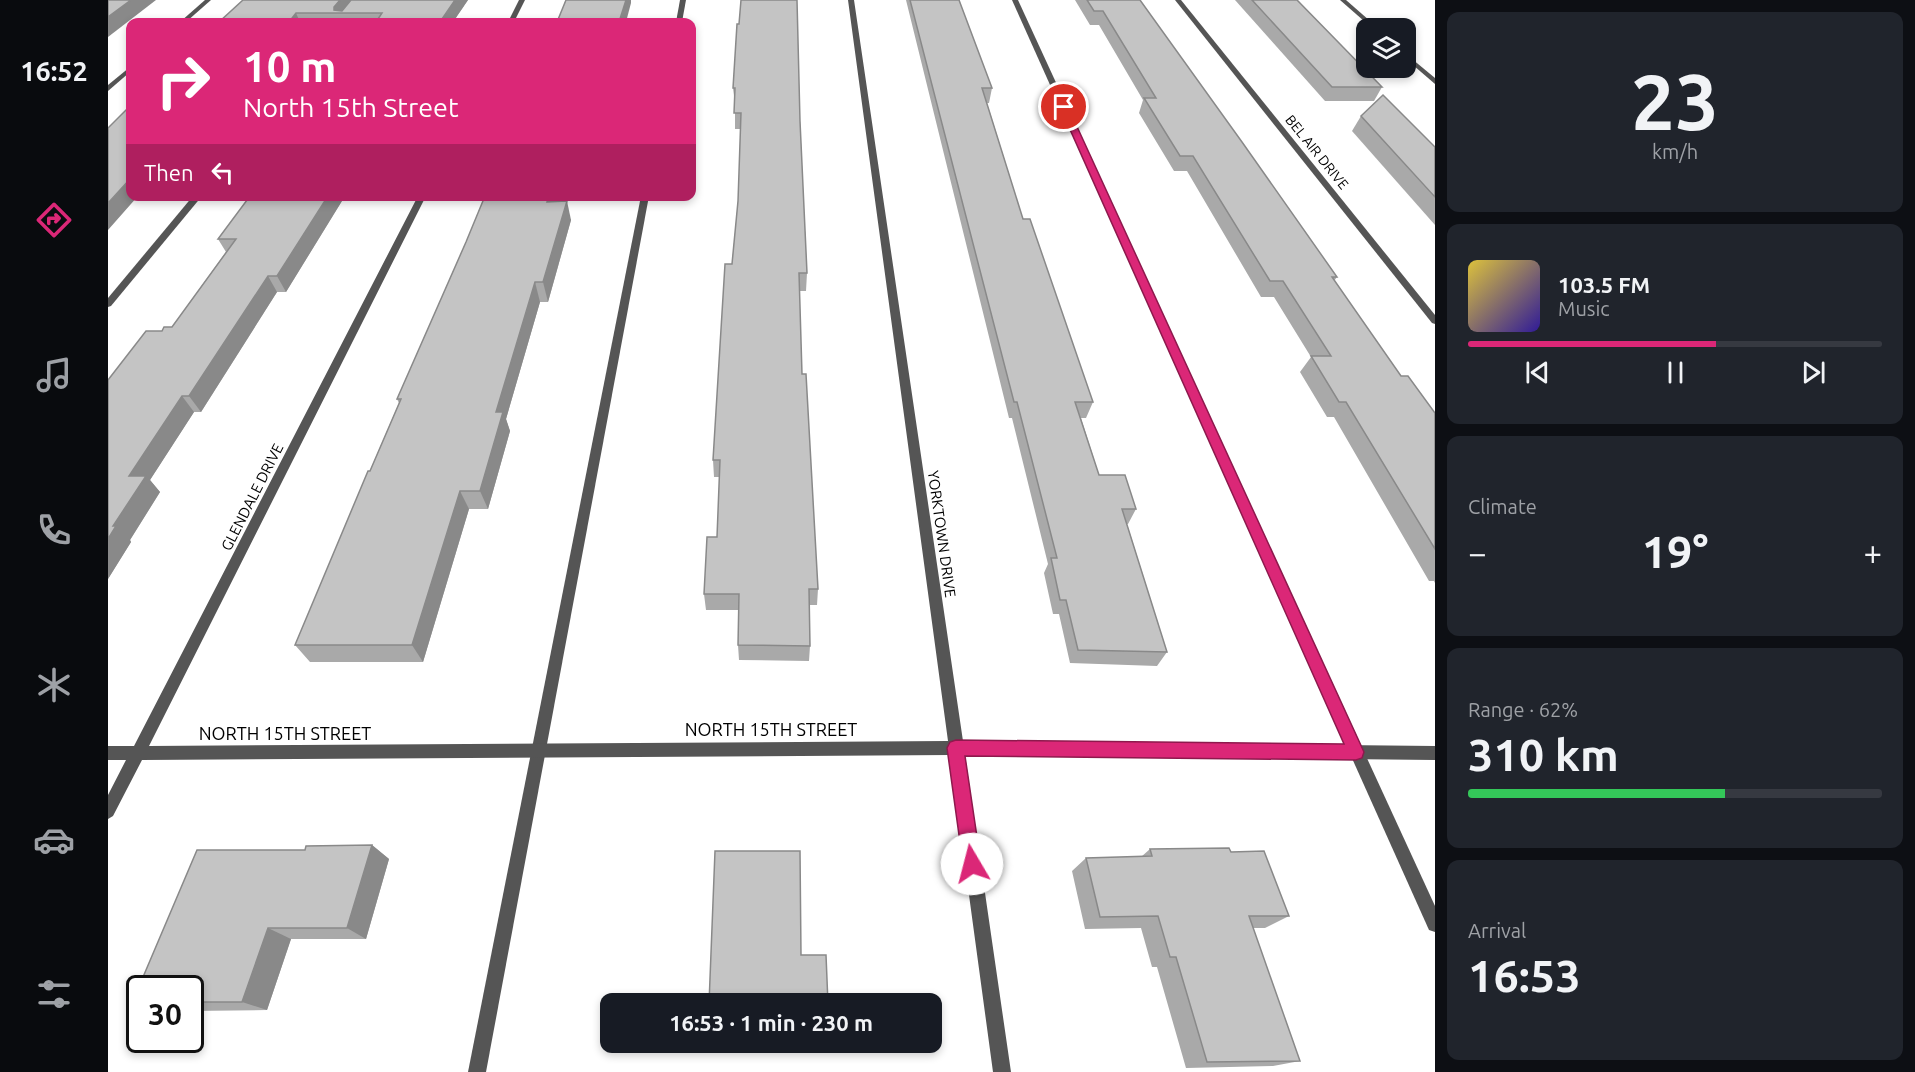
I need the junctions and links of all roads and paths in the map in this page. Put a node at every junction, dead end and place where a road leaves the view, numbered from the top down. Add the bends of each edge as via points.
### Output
1 (208, 0) edge
2 (522, 0) edge
3 (683, 0) edge
4 (851, 0) edge
5 (1015, 0) edge
6 (1178, 0) edge
7 (1343, 0) edge
8 (188, 18) edge
9 (513, 18) edge
10 (680, 18) edge
11 (1364, 18) edge
12 (1416, 65) edge
13 (126, 73) edge
14 (1435, 82) edge
15 (108, 89) edge
16 (194, 201) edge
17 (419, 201) edge
18 (644, 201) edge
19 (108, 304) edge
20 (1435, 321) edge
21 (956, 748) junction
22 (540, 750) junction
23 (1356, 752) junction
24 (108, 753) edge
25 (138, 753) junction
26 (1435, 753) edge
27 (108, 811) edge
28 (1435, 924) edge
29 (477, 1072) edge
30 (1002, 1072) edge

1 - 8 street
2 - 9 street
3 - 10 street
4 - 21 street, YORKTOWN DRIVE
5 - 23 street
6 - 20 street, BEL AIR DRIVE
7 - 11 street
12 - 14 street
13 - 15 street
16 - 19 street
17 - 25 street, GLENDALE DRIVE
18 - 22 street
21 - 22 street, NORTH 15TH STREET
21 - 23 street, NORTH 15TH STREET
21 - 30 street, YORKTOWN DRIVE
22 - 25 street, NORTH 15TH STREET
22 - 29 street
23 - 26 street, NORTH 15TH STREET
23 - 28 street
24 - 25 street, NORTH 15TH STREET
25 - 27 street, GLENDALE DRIVE

